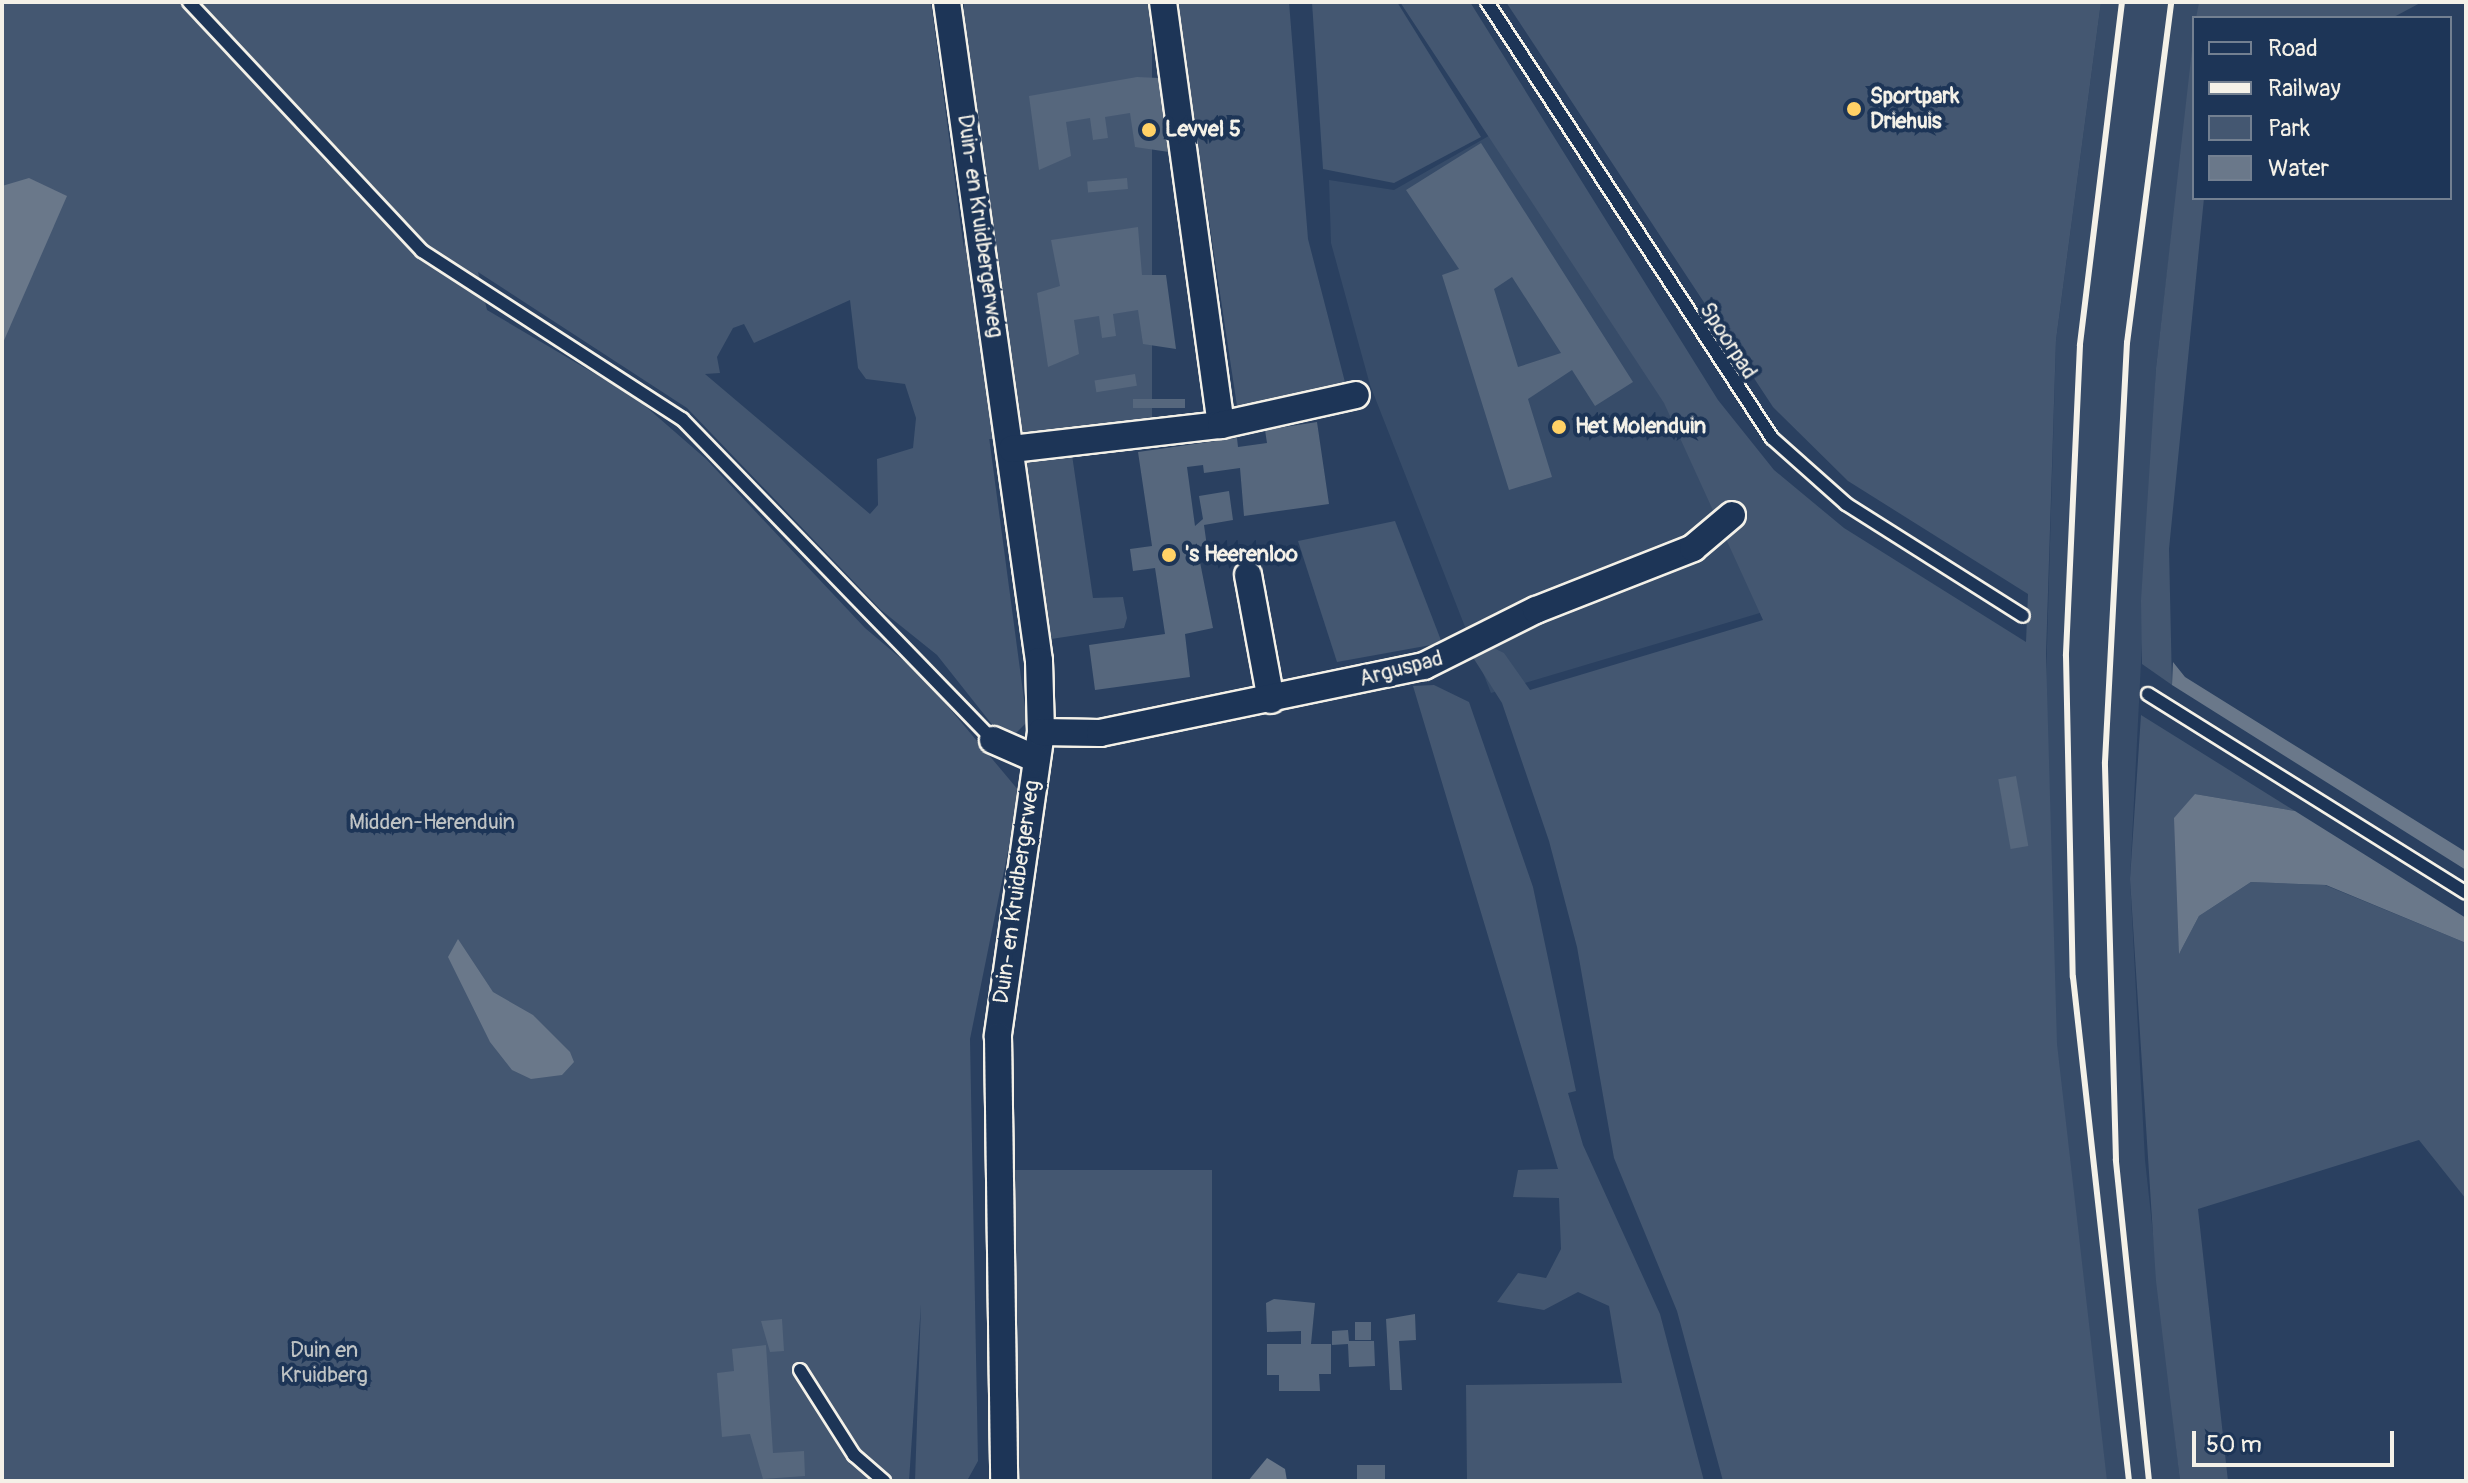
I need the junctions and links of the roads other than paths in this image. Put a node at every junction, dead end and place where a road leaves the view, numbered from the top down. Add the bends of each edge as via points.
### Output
1 (189, 2) edge
2 (947, 2) edge
3 (1163, 2) edge
4 (1487, 2) edge
5 (1356, 395) dead end
6 (1221, 425) junction
7 (1012, 449) junction
8 (1732, 515) dead end
9 (1248, 575) dead end
10 (2023, 616) dead end
11 (2148, 694) dead end
12 (1271, 700) junction
13 (1041, 732) junction
14 (993, 740) joint
15 (1036, 759) junction
16 (2466, 893) edge
17 (800, 1370) dead end
18 (884, 1481) edge
19 (1004, 1481) edge

1 - 14 lane via 422,251 682,419
2 - 7 street, Duin- en Kruidbergerweg
3 - 6 street
4 - 10 lane, Spoorpad via 1772,438 1846,504
5 - 6 street
6 - 7 street
7 - 13 street, Duin- en Kruidbergerweg
8 - 12 street, Arguspad via 1693,548 1536,610 1457,653
9 - 12 street
11 - 16 lane
12 - 13 street, Arguspad via 1100,733
13 - 15 street, Duin- en Kruidbergerweg
14 - 15 street
15 - 19 street, Duin- en Kruidbergerweg via 998,1036
17 - 18 lane via 854,1455

